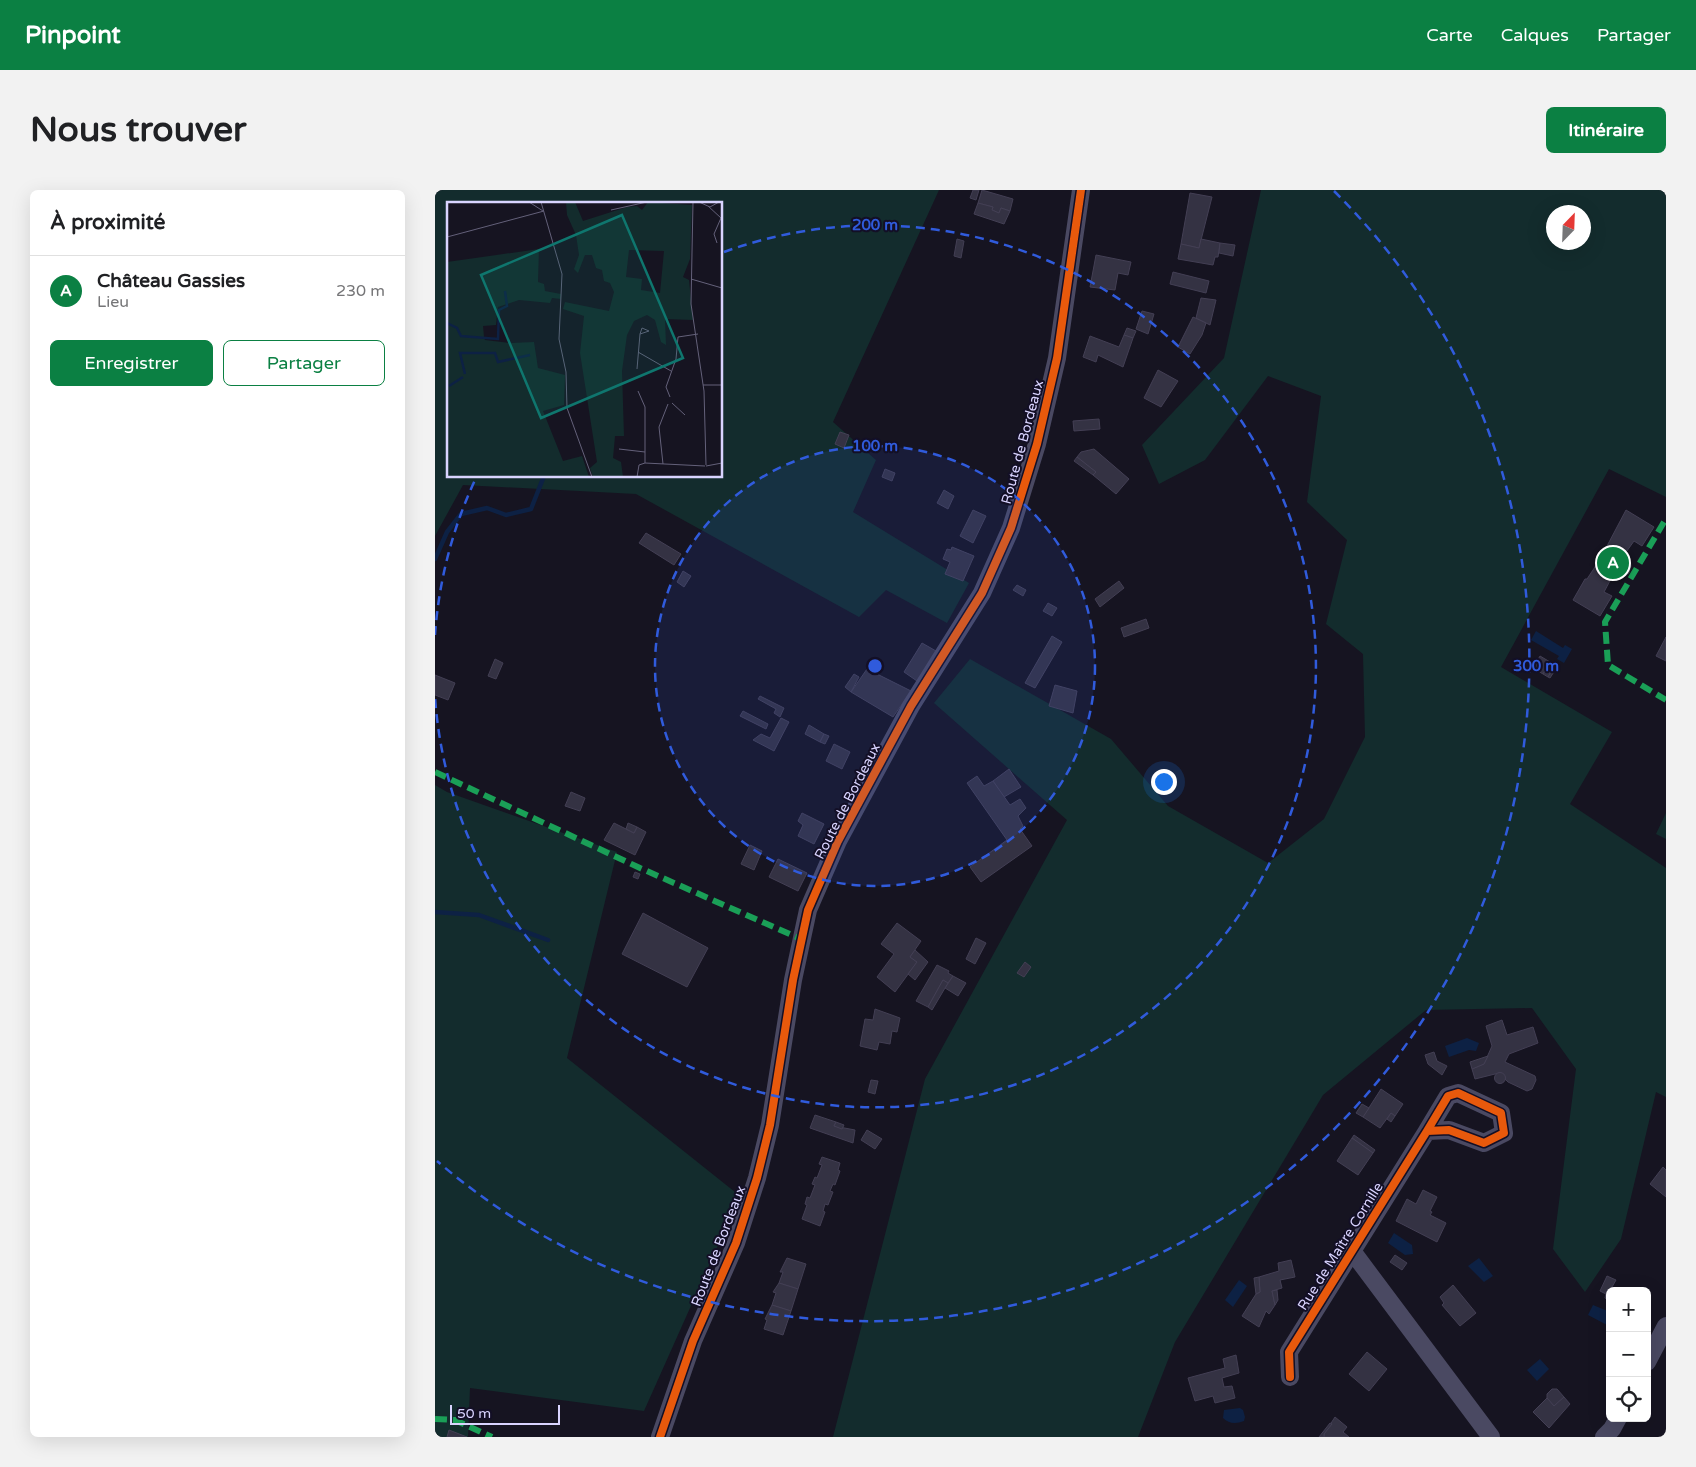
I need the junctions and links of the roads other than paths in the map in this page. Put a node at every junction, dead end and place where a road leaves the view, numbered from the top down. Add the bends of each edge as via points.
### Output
1 (1081, 190) edge
2 (1427, 1131) dead end
3 (1352, 1251) junction
4 (1666, 1326) edge
5 (1651, 1354) edge
6 (1290, 1377) dead end
7 (1616, 1422) edge
8 (660, 1437) edge
9 (1491, 1437) edge
10 (1604, 1437) edge

1 - 8 street, Route de Bordeaux via 1057,358 1037,444 1011,528 982,593 911,706 838,841 808,910 793,980 770,1124 757,1178
2 - 3 street, Rue de Maître Cornille
3 - 6 street, Rue de Maître Cornille via 1289,1352
3 - 9 street, Rue de Maître Cornille
4 - 5 street
7 - 10 street

